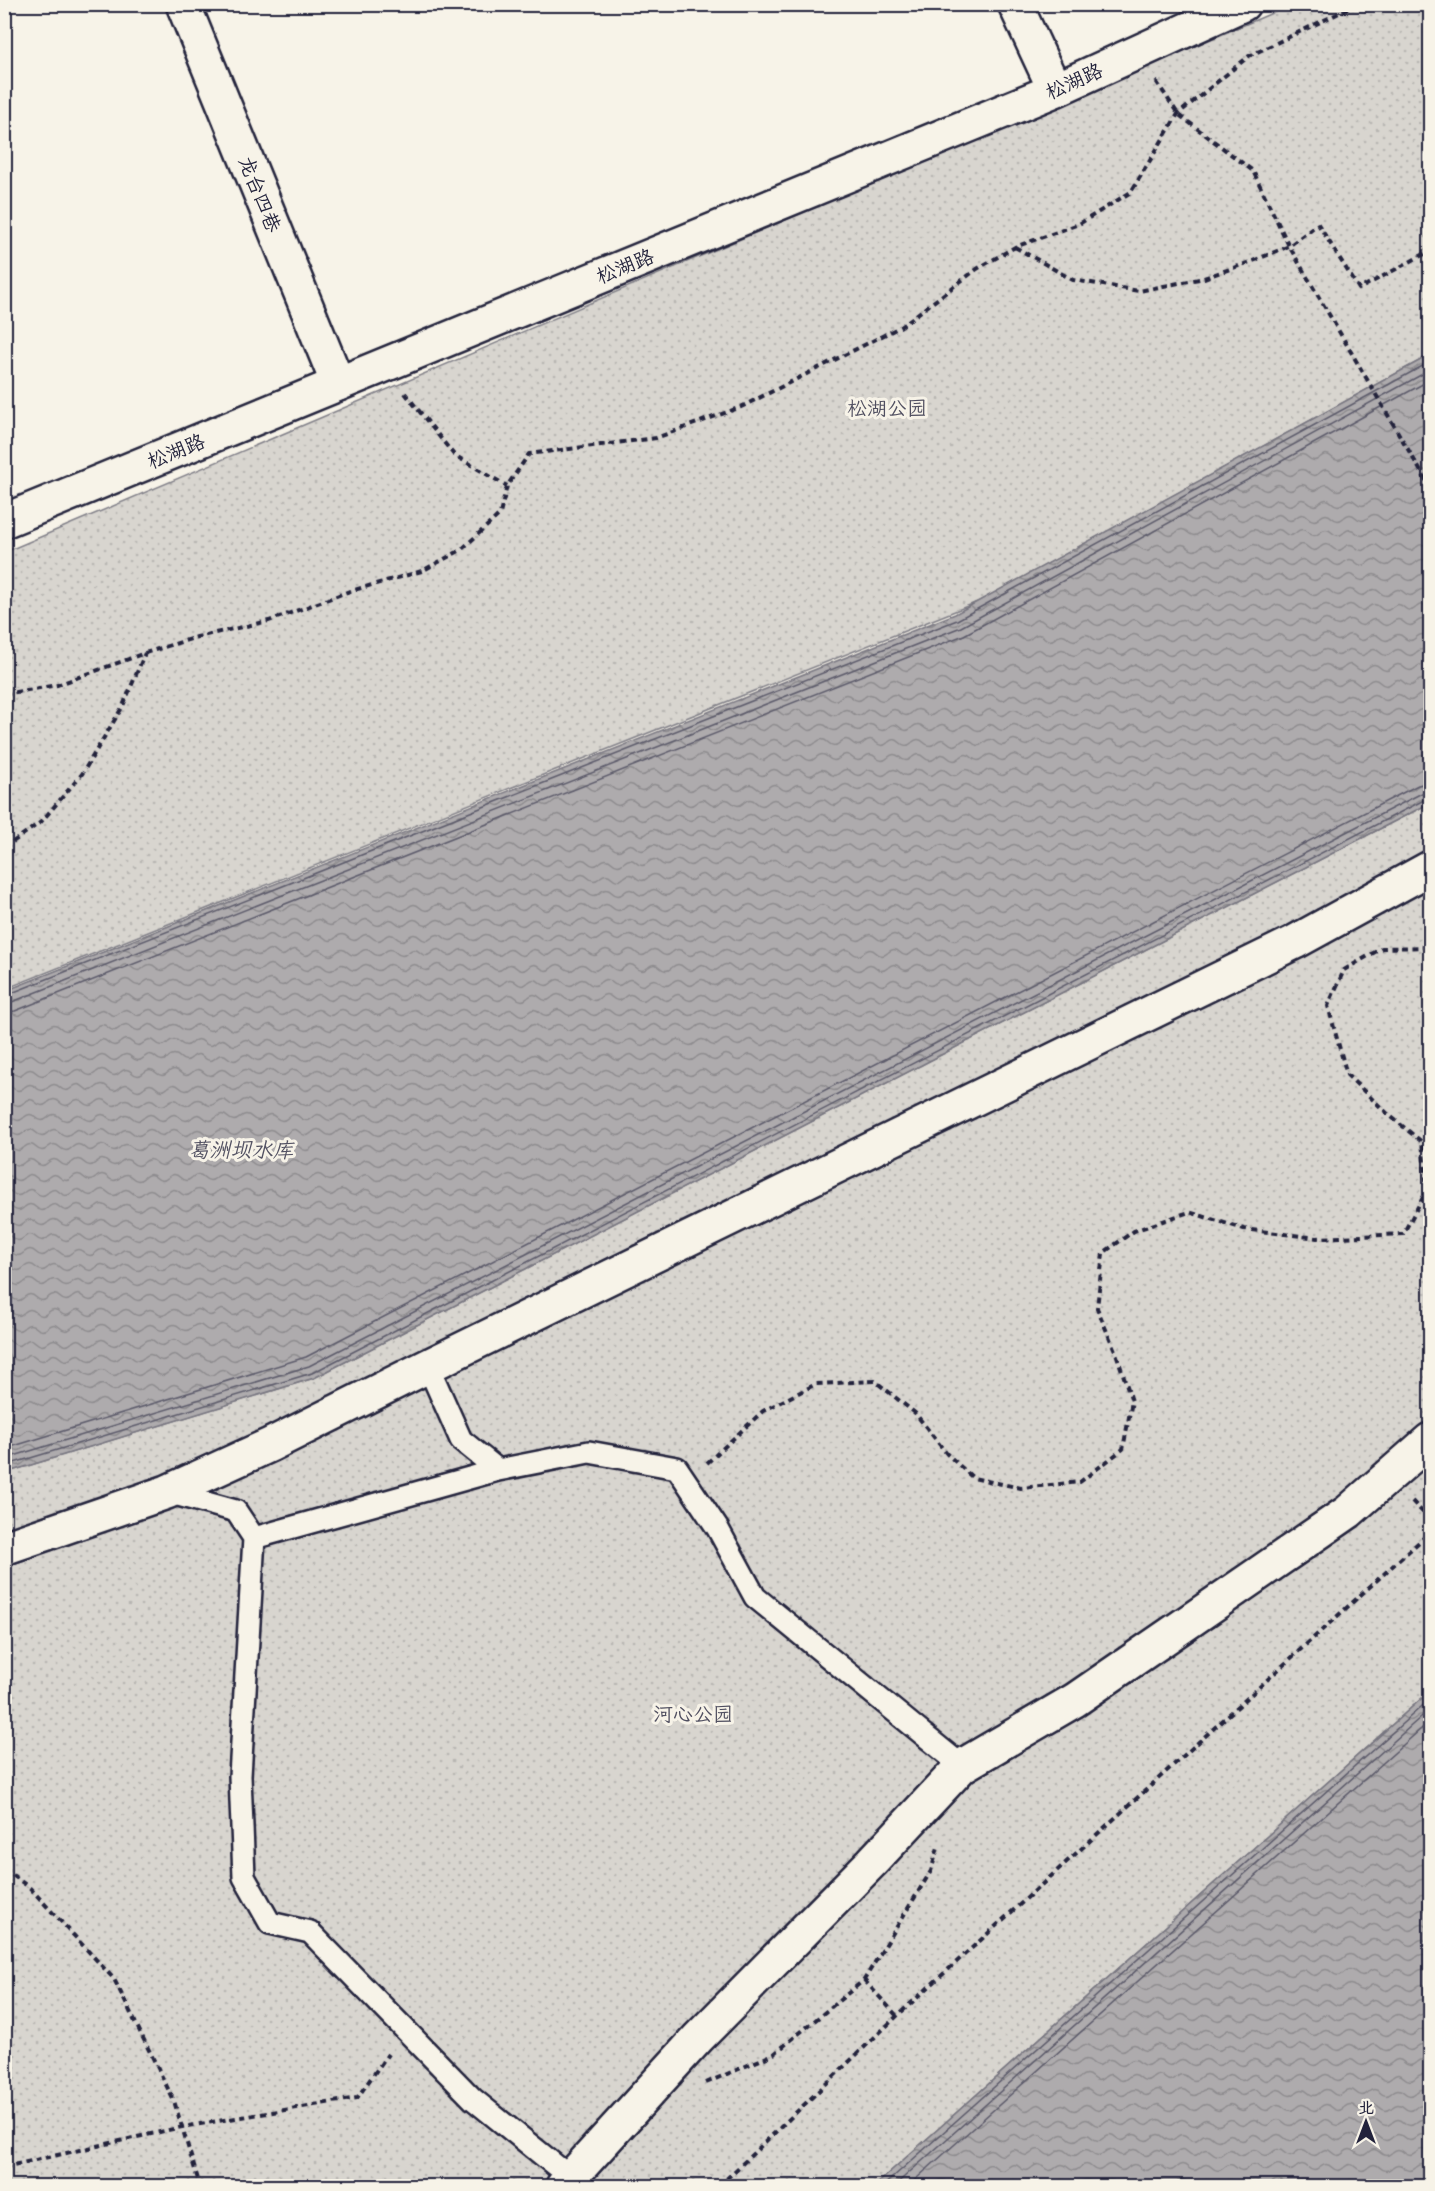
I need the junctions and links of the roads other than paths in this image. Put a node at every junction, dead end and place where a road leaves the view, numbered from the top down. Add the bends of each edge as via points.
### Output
1 (183, 4) edge
2 (1015, 4) edge
3 (1243, 4) edge
4 (1055, 90) junction
5 (338, 384) junction
6 (4, 521) edge
7 (1431, 868) edge
8 (428, 1366) junction
9 (1431, 1440) edge
10 (498, 1470) junction
11 (167, 1492) junction
12 (254, 1538) junction
13 (4, 1548) edge
14 (962, 1766) junction
15 (567, 2182) edge

1 - 5 street, 龙台四巷
2 - 4 street
3 - 4 street, 松湖路
4 - 5 street, 松湖路
5 - 6 street, 松湖路
7 - 8 street via 1295,942
8 - 10 lane via 461,1440
8 - 11 street
9 - 14 street via 1348,1512 1075,1700
10 - 12 lane
10 - 14 lane via 589,1452 677,1468 718,1529 755,1597
11 - 12 lane via 236,1511
11 - 13 street
12 - 15 lane via 240,1776 244,1877 270,1923 310,1932 473,2099
14 - 15 street via 698,2038

